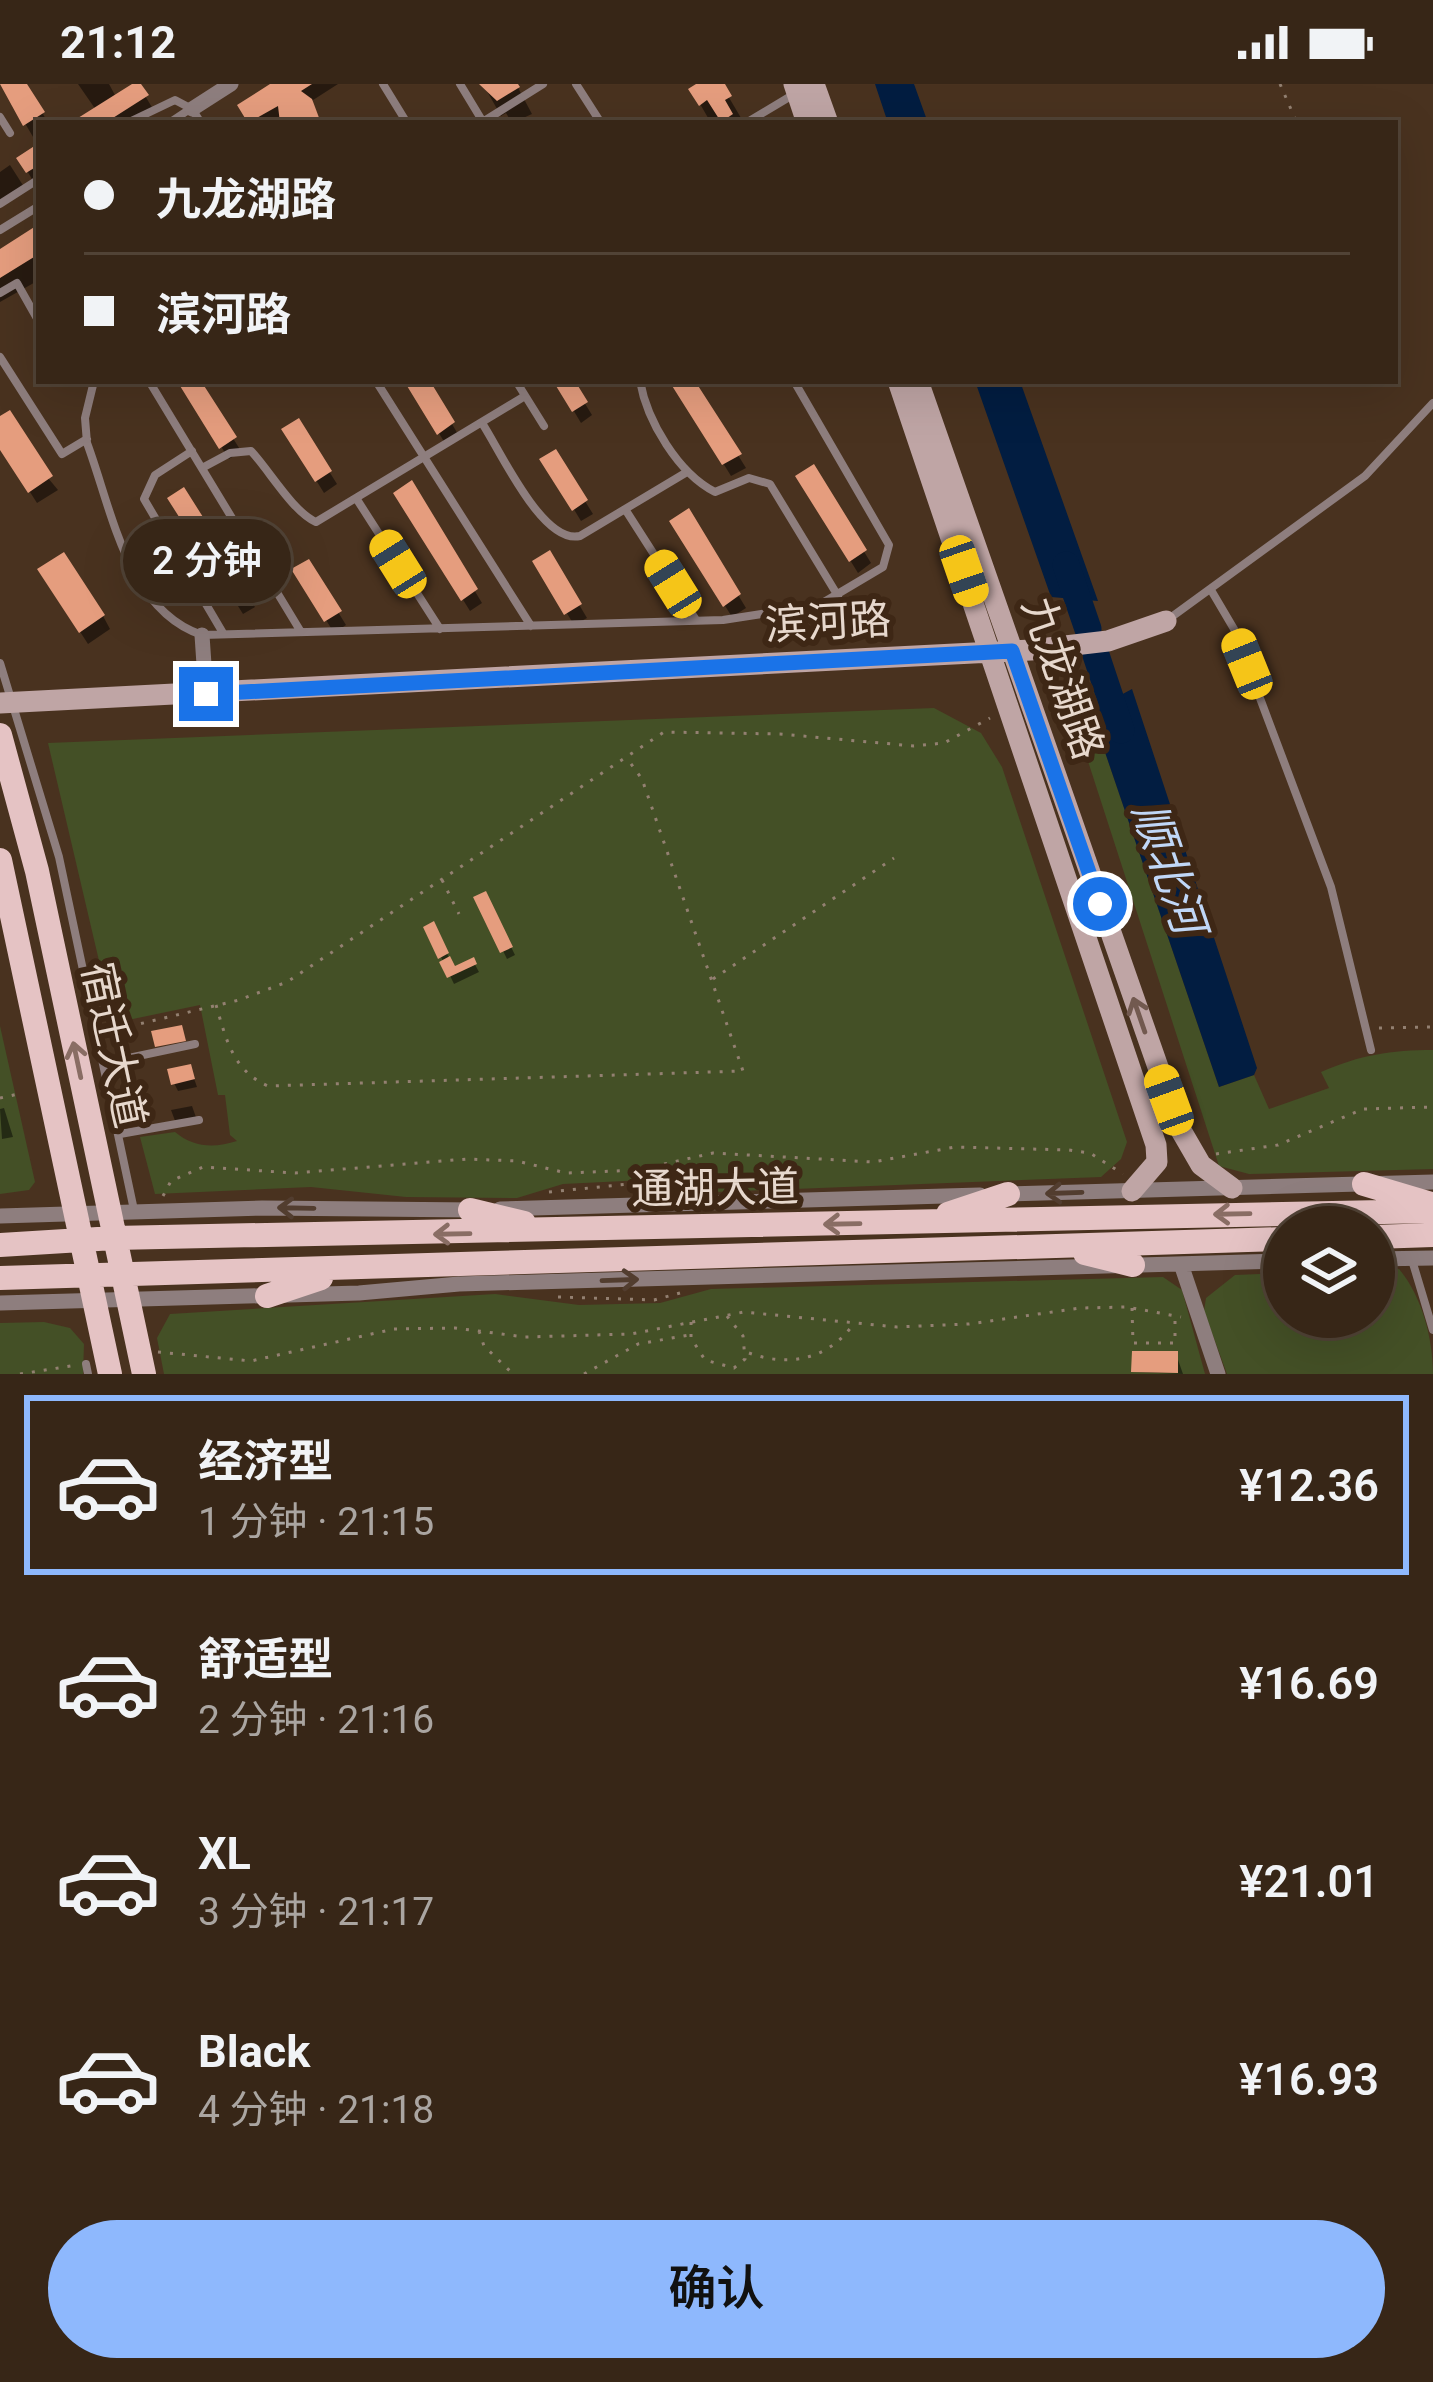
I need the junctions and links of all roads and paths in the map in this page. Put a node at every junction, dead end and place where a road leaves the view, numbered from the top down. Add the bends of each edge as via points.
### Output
1 (231, 84) edge
2 (383, 84) edge
3 (460, 84) edge
4 (543, 84) edge
5 (576, 84) edge
6 (1280, 84) edge
7 (805, 86) edge
8 (196, 116) edge
9 (0, 117) edge
10 (132, 120) edge
11 (405, 120) edge
12 (481, 120) edge
13 (485, 120) edge
14 (599, 120) edge
15 (751, 120) edge
16 (807, 120) edge
17 (826, 120) edge
18 (1296, 120) edge
19 (10, 133) dead end
20 (36, 181) edge
21 (0, 204) edge
22 (36, 208) edge
23 (0, 230) edge
24 (0, 293) edge
25 (36, 317) edge
26 (0, 357) edge
27 (91, 384) edge
28 (151, 384) edge
29 (378, 384) edge
30 (518, 384) edge
31 (641, 384) edge
32 (796, 384) edge
33 (899, 384) edge
34 (919, 384) edge
35 (525, 396) junction
36 (1433, 403) edge
37 (482, 422) junction
38 (544, 427) dead end
39 (87, 439) junction
40 (192, 451) junction
41 (424, 458) junction
42 (202, 468) junction
43 (687, 472) junction
44 (356, 498) junction
45 (625, 509) junction
46 (1211, 590) junction
47 (838, 596) junction
48 (1166, 621) joint
49 (697, 622) junction
50 (532, 627) junction
51 (440, 630) junction
52 (202, 634) junction
53 (224, 634) junction
54 (302, 634) junction
55 (1002, 652) junction
56 (0, 663) edge
57 (206, 694) junction
58 (7, 703) edge
59 (1011, 708) junction
60 (0, 735) edge
61 (625, 756) junction
62 (894, 858) dead end
63 (0, 860) edge
64 (442, 880) junction
65 (459, 914) dead end
66 (711, 980) junction
67 (216, 1005) junction
68 (1433, 1027) edge
69 (1366, 1028) junction
70 (98, 1034) junction
71 (195, 1044) dead end
72 (1371, 1050) dead end
73 (105, 1063) junction
74 (23, 1093) dead end
75 (0, 1098) edge
76 (1433, 1107) edge
77 (200, 1120) dead end
78 (120, 1135) junction
79 (1204, 1167) junction
80 (1433, 1182) edge
81 (1364, 1184) junction
82 (1132, 1186) junction
83 (1232, 1187) junction
84 (1008, 1194) junction
85 (163, 1196) dead end
86 (1433, 1208) edge
87 (470, 1210) junction
88 (72, 1214) junction
89 (0, 1216) edge
90 (119, 1221) junction
91 (922, 1222) junction
92 (555, 1231) junction
93 (1433, 1235) edge
94 (1395, 1236) edge
95 (247, 1237) junction
96 (77, 1240) junction
97 (1263, 1240) edge
98 (0, 1245) edge
99 (1054, 1246) junction
100 (1395, 1258) edge
101 (1412, 1258) junction
102 (1433, 1258) edge
103 (1263, 1262) edge
104 (1181, 1264) junction
105 (1133, 1265) junction
106 (346, 1268) junction
107 (243, 1273) junction
108 (0, 1278) edge
109 (88, 1289) junction
110 (125, 1289) junction
111 (267, 1296) junction
112 (0, 1303) edge
113 (1132, 1308) junction
114 (724, 1314) junction
115 (1175, 1316) junction
116 (692, 1320) junction
117 (1200, 1320) junction
118 (853, 1325) junction
119 (1433, 1330) edge
120 (478, 1331) junction
121 (690, 1335) junction
122 (138, 1348) junction
123 (747, 1353) junction
124 (87, 1369) edge
125 (20, 1374) edge
126 (110, 1374) edge
127 (144, 1374) edge
128 (513, 1374) edge
129 (584, 1374) edge
130 (1218, 1374) edge

1 - 8 street
2 - 11 lane
3 - 12 lane
4 - 13 lane
5 - 14 lane
6 - 18 path
7 - 15 lane
7 - 16 street
7 - 17 street
8 - 10 lane via 163,101
9 - 19 lane
20 - 21 lane
22 - 23 lane
24 - 25 lane via 17,283
26 - 39 lane via 62,454
27 - 39 lane
28 - 40 lane
29 - 41 lane
30 - 35 lane
31 - 43 lane via 650,415
32 - 47 lane via 889,545 884,567
33 - 55 street, 九龙湖路
34 - 55 street, 九龙湖路
35 - 37 lane
35 - 38 lane
36 - 46 lane, 滨河路 via 1365,476
37 - 41 lane
37 - 45 lane via 560,536 580,536
39 - 52 lane via 142,588 166,619
40 - 42 lane
40 - 53 lane via 155,475 144,499
41 - 44 lane
41 - 50 lane
42 - 44 lane via 250,451 312,522
42 - 54 lane
43 - 45 lane
43 - 47 lane via 715,492 749,478 770,484
44 - 51 lane
45 - 49 lane
46 - 48 lane, 滨河路
46 - 69 lane via 1234,629 1331,887
47 - 49 lane
48 - 55 street, 滨河路 via 1108,640
49 - 50 lane
50 - 51 lane
51 - 54 lane
52 - 53 lane
52 - 57 street
53 - 54 lane
55 - 57 street, 滨河路
55 - 59 street, 九龙湖路
79 -> 55 street, 九龙湖路 via 1172,1108
56 - 58 lane
57 - 58 street, 滨河路
58 - 70 lane via 59,857
59 - 61 path via 929,745 682,729
59 - 82 street, 九龙湖路 via 1156,1145 1157,1162
90 -> 60 main road, 宿迁大道
61 - 64 path
61 - 66 path via 642,779
62 - 66 path
63 - 88 main road, 宿迁大道
64 - 65 path
64 - 67 path via 302,974
66 - 67 path via 743,1071 268,1087 238,1064
67 - 70 path
68 - 69 path
69 - 72 lane
70 - 73 lane
71 - 73 lane
73 - 78 lane
74 - 75 path
76 - 79 path via 1363,1109 1278,1145 1217,1152
77 - 78 lane
78 - 90 lane
79 - 83 street, 九龙湖路
80 - 81 street
81 - 83 street
81 - 86 main road
82 - 83 street
82 -> 84 street
82 - 85 path via 1090,1154 955,1148 873,1162 713,1154 638,1170 566,1173 466,1159 295,1173 203,1167 171,1181
84 - 87 street
84 - 91 main road
86 -> 91 main road, 通湖大道
87 -> 90 street
87 - 92 main road
88 - 89 street
88 - 90 street
88 - 96 main road, 宿迁大道
90 - 95 main road, 通湖大道
90 - 96 main road, 通湖大道
90 - 110 main road, 宿迁大道
91 -> 92 main road, 通湖大道
92 -> 95 main road, 通湖大道
93 - 94 main road
95 - 107 main road via 221,1252
96 - 98 main road, 通湖大道
96 - 109 main road, 宿迁大道
97 - 99 main road, 通湖大道
99 - 105 main road
99 - 106 main road, 通湖大道
100 - 101 street
101 - 102 street
101 - 119 lane
103 - 104 street
104 - 105 street
104 - 117 street
111 -> 105 street
106 - 107 main road, 通湖大道
106 - 111 main road
107 - 110 main road, 通湖大道
108 - 109 main road, 通湖大道
109 - 110 main road, 通湖大道
109 - 112 street
109 - 126 main road, 宿迁大道
110 - 111 street
110 - 122 main road, 宿迁大道
113 - 115 path
113 - 115 path via 1133,1343 1175,1343
113 - 118 path via 944,1327
114 - 116 path
114 - 118 path
114 - 123 path
115 - 117 path
116 - 120 path via 631,1334
116 - 121 path
117 - 130 street
118 - 123 path via 811,1358
120 - 122 path via 394,1329 251,1361
120 - 128 path
121 - 123 path via 719,1369 734,1369
121 - 129 path via 638,1344
122 - 127 main road, 宿迁大道
124 - 125 path

